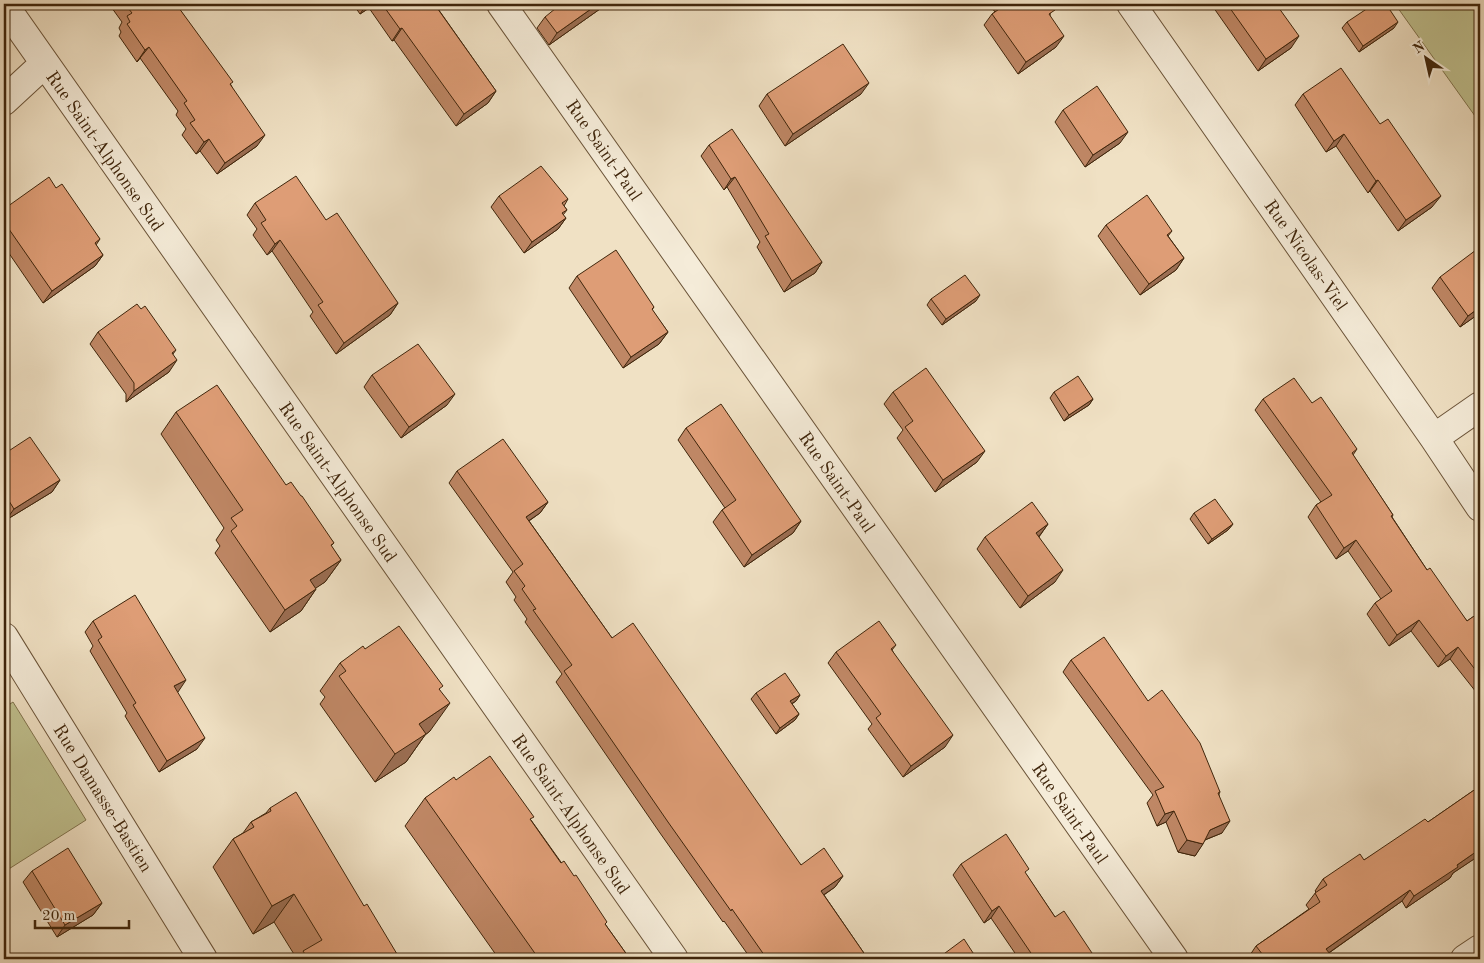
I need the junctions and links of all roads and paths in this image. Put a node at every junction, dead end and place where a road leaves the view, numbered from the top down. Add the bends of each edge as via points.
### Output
1 (501, 4) edge
2 (1131, 4) edge
3 (4, 5) edge
4 (44, 64) junction
5 (4, 101) edge
6 (1480, 406) edge
7 (1434, 438) junction
8 (1480, 507) edge
9 (4, 637) edge
10 (1480, 949) edge
11 (203, 959) edge
12 (674, 959) edge
13 (1174, 959) edge
14 (1465, 959) edge

1 - 13 street, Rue Saint-Paul
2 - 7 street, Rue Nicolas-Viel
3 - 4 street, Rue Saint-Alphonse Sud
4 - 5 street
4 - 12 street, Rue Saint-Alphonse Sud
6 - 7 street
7 - 8 street, Rue Nicolas-Viel
9 - 11 street, Rue Damasse-Bastien
10 - 14 street

